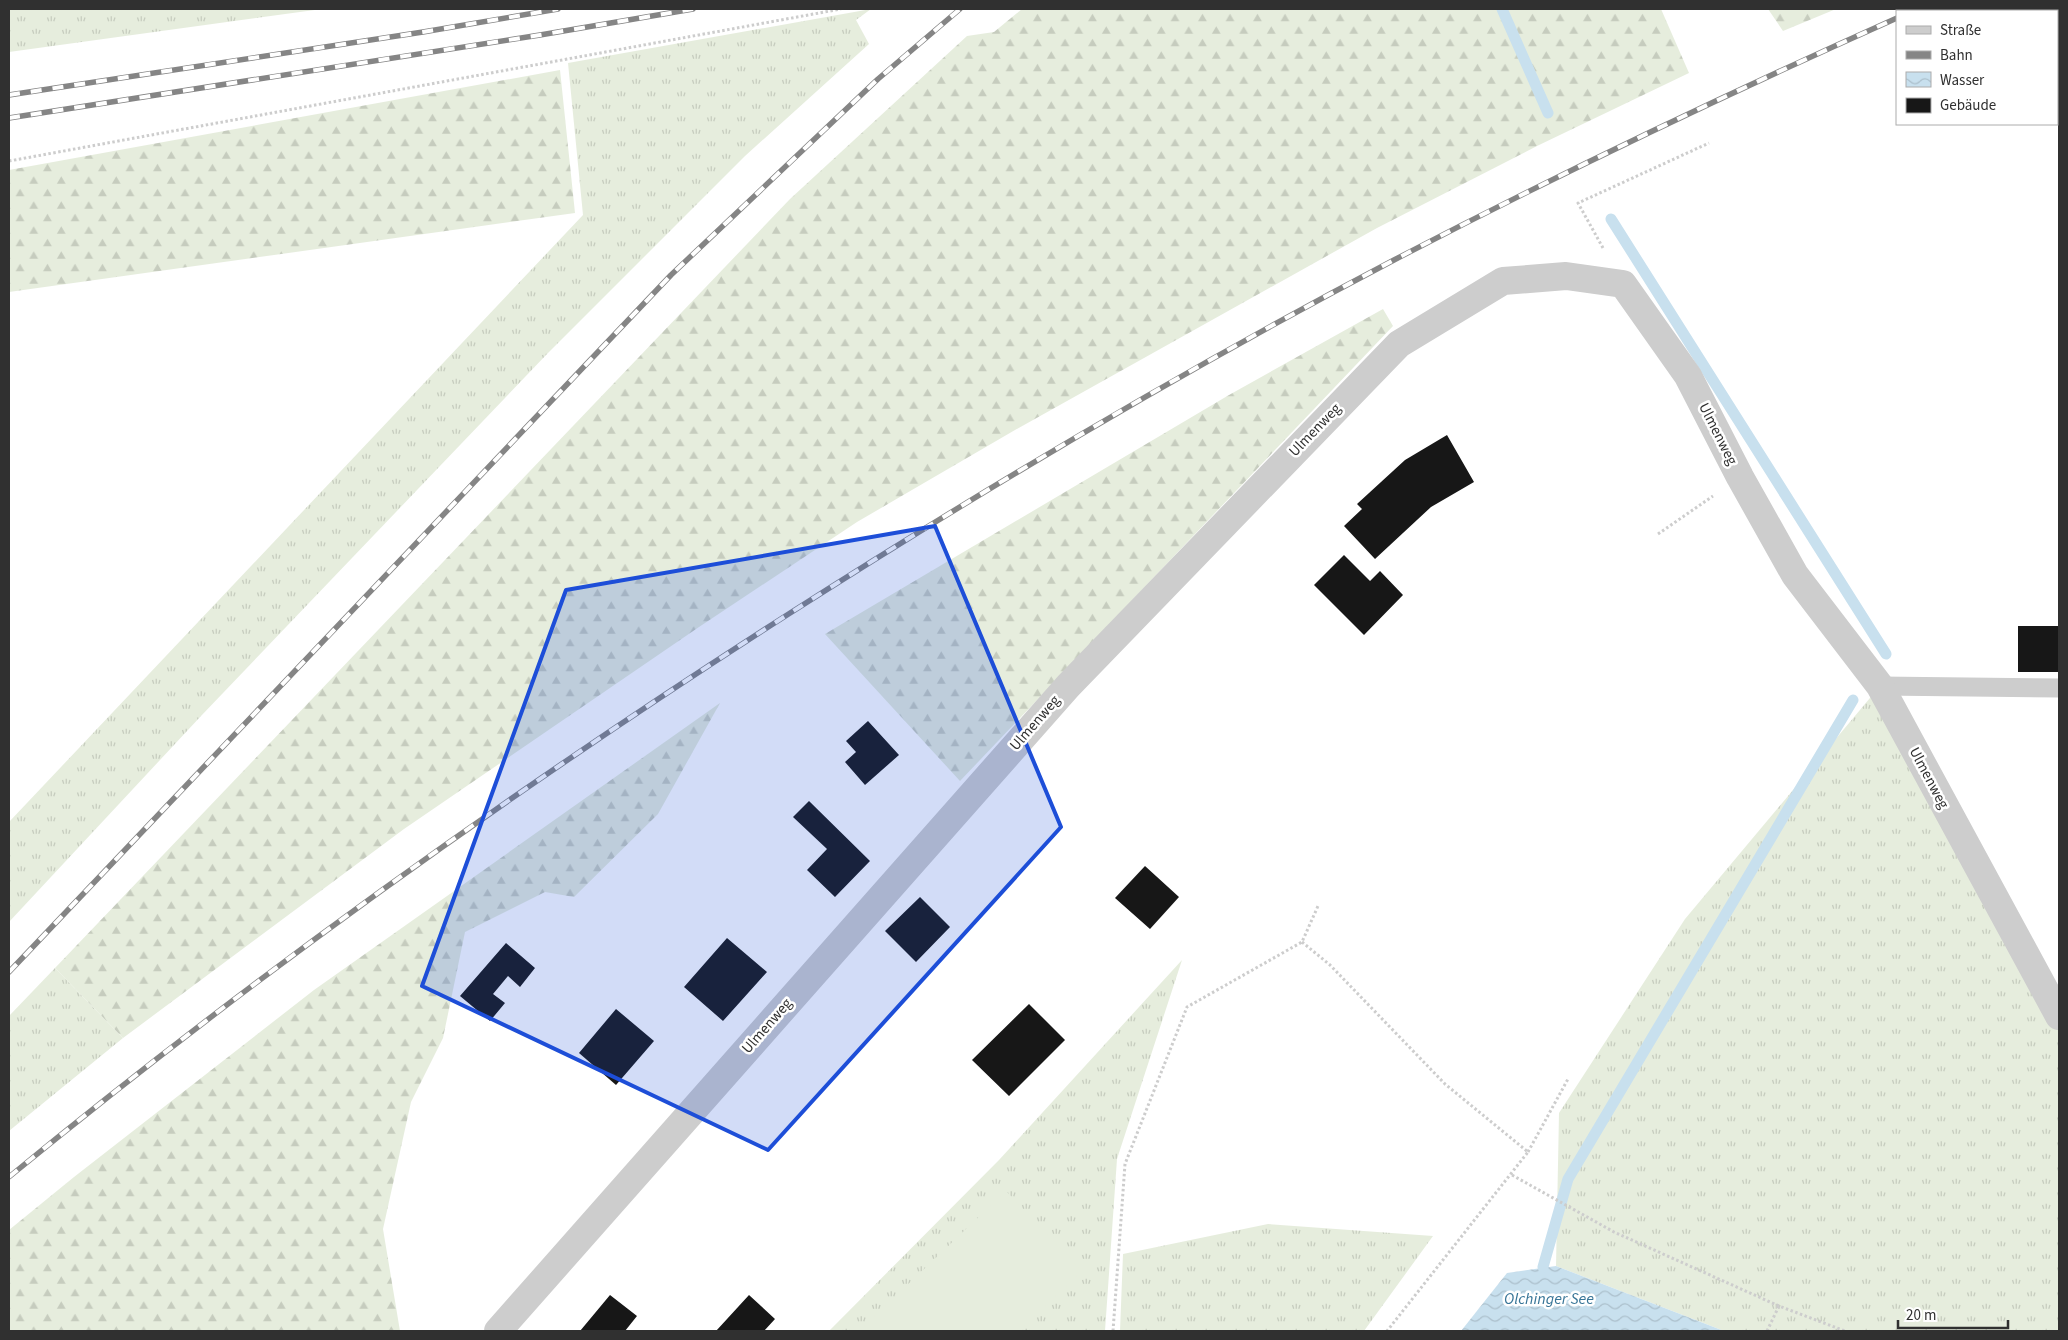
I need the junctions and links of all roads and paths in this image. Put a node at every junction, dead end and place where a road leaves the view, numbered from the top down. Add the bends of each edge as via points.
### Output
1 (842, 9) edge
2 (1709, 142) dead end
3 (9, 161) edge
4 (1622, 284) junction
5 (1740, 477) junction
6 (1658, 534) dead end
7 (1880, 686) junction
8 (2059, 688) edge
9 (1318, 906) dead end
10 (1302, 942) junction
11 (2059, 1016) edge
12 (1568, 1080) dead end
13 (1528, 1152) junction
14 (1512, 1175) junction
15 (1779, 1306) junction
16 (498, 1331) edge
17 (1113, 1331) edge
18 (1387, 1331) edge
19 (1767, 1331) edge
20 (1845, 1331) edge

1 - 3 path
2 - 4 path via 1578,204
4 - 5 street, Ulmenweg via 1688,376
4 - 16 street, Ulmenweg via 1566,276 1503,282 1399,344 1068,686
5 - 6 path
5 - 7 street, Ulmenweg via 1795,575
7 - 8 lane
7 - 11 street, Ulmenweg
9 - 10 path
10 - 13 path via 1330,964 1445,1084
10 - 17 path via 1188,1007 1125,1164
12 - 13 path
13 - 14 path
14 - 15 path via 1614,1232
14 - 18 path
15 - 19 path
15 - 20 path

